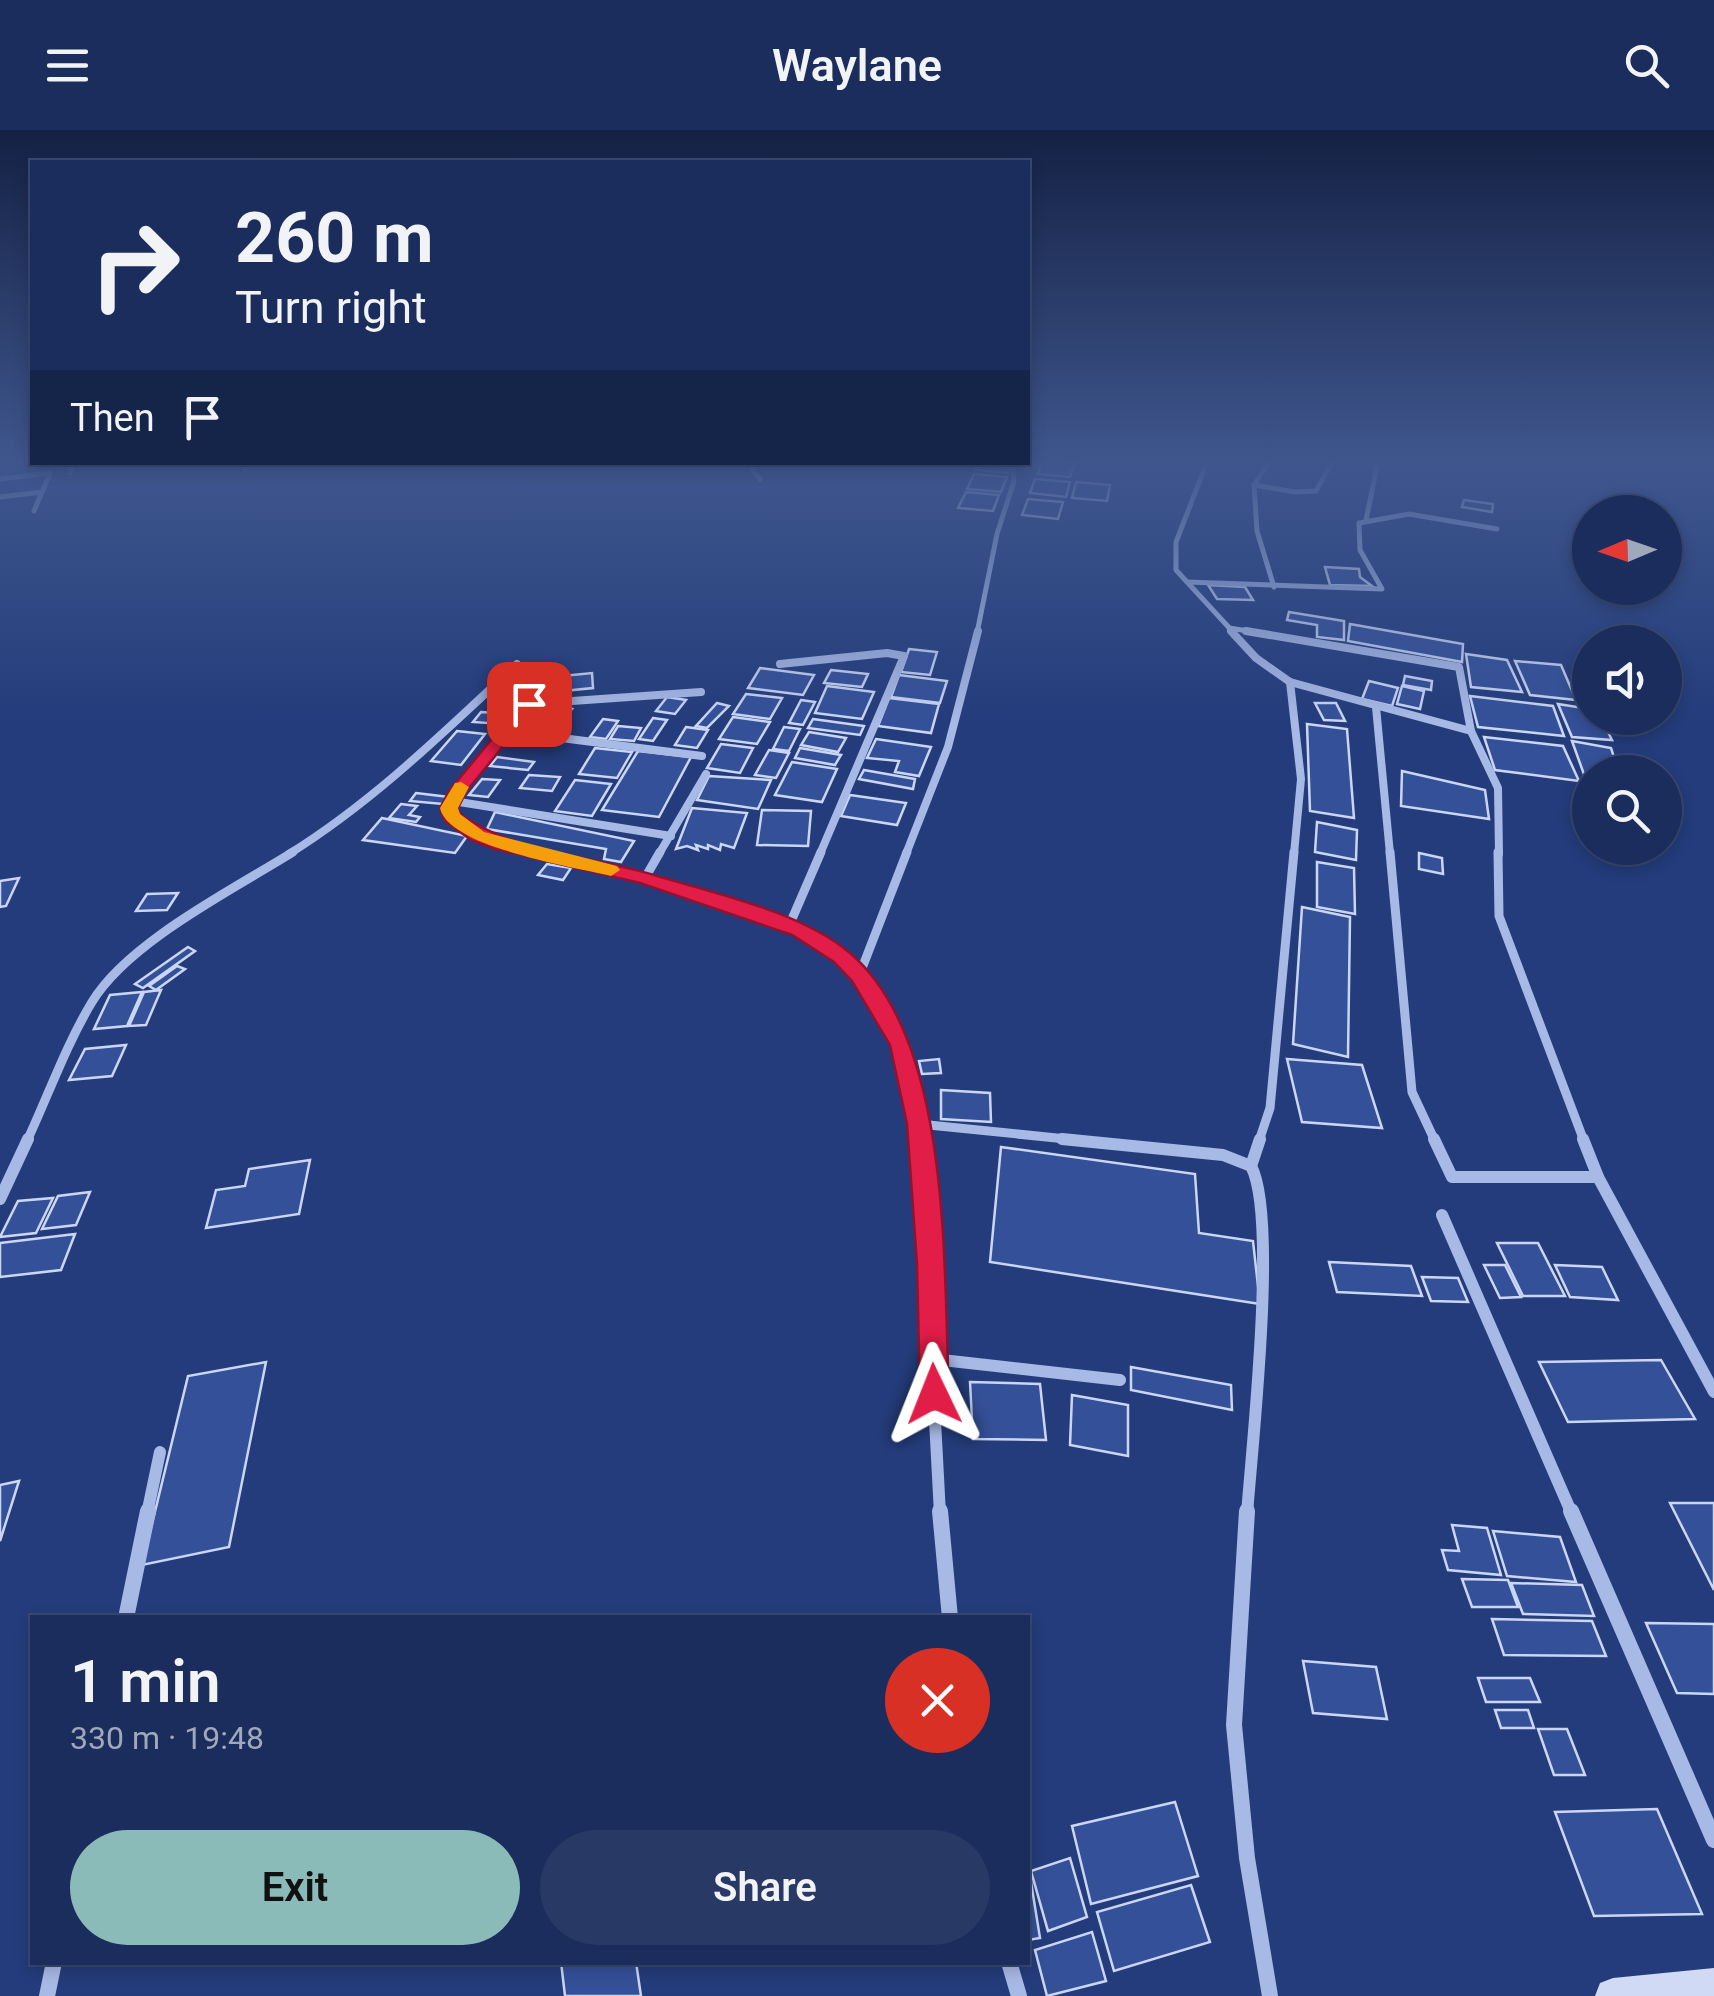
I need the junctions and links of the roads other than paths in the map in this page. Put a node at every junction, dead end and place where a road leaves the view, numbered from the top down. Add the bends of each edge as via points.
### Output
1 (994, 549) edge
2 (1176, 549) edge
3 (1262, 549) edge
4 (1361, 549) edge
5 (1186, 582) junction
6 (1274, 587) junction
7 (1229, 628) junction
8 (517, 664) dead end
9 (780, 664) dead end
10 (1290, 682) junction
11 (700, 692) dead end
12 (1376, 706) junction
13 (1467, 718) junction
14 (1438, 721) junction
15 (507, 731) junction
16 (1470, 731) junction
17 (702, 756) dead end
18 (706, 774) dead end
19 (453, 801) junction
20 (671, 836) junction
21 (645, 878) junction
22 (789, 926) junction
23 (860, 976) junction
24 (919, 1124) junction
25 (1251, 1166) junction
26 (1598, 1177) junction
27 (0, 1199) edge
28 (1442, 1215) dead end
29 (933, 1359) junction
30 (1120, 1380) dead end
31 (1714, 1392) edge
32 (160, 1452) dead end
33 (127, 1615) edge
34 (950, 1615) edge
35 (1714, 1840) edge
36 (53, 1965) edge
37 (1010, 1965) edge
38 (1714, 1986) edge
39 (47, 1996) edge
40 (1019, 1996) edge
41 (1270, 1996) edge
42 (1614, 1996) edge

1 - 23 street via 948,747
2 - 5 street via 1174,562
3 - 6 street
4 - 6 street via 1382,589
5 - 6 street
5 - 7 street
7 - 10 street
7 - 13 street via 1459,666
8 - 27 street via 333,827 166,932 122,968 93,1000
9 - 22 street via 904,656
10 - 12 street
10 - 25 street via 1301,779 1270,1108
11 - 15 street via 529,704
12 - 14 street
12 - 26 street via 1412,1092 1452,1177
13 - 14 street
13 - 16 street
14 - 16 street
15 - 17 street
15 - 19 street
16 - 26 street via 1498,788 1500,916
18 - 20 street
19 - 20 street
19 - 21 street via 451,817 478,836
20 - 21 street
21 - 22 street
22 - 23 street
23 - 24 street via 901,1044
24 - 25 street via 1223,1155
24 - 29 street
25 - 41 street via 1262,1202 1260,1310 1234,1725
26 - 31 street
28 - 35 street
29 - 30 street
29 - 34 street
32 - 33 street
36 - 39 street
37 - 40 street
38 - 42 street

